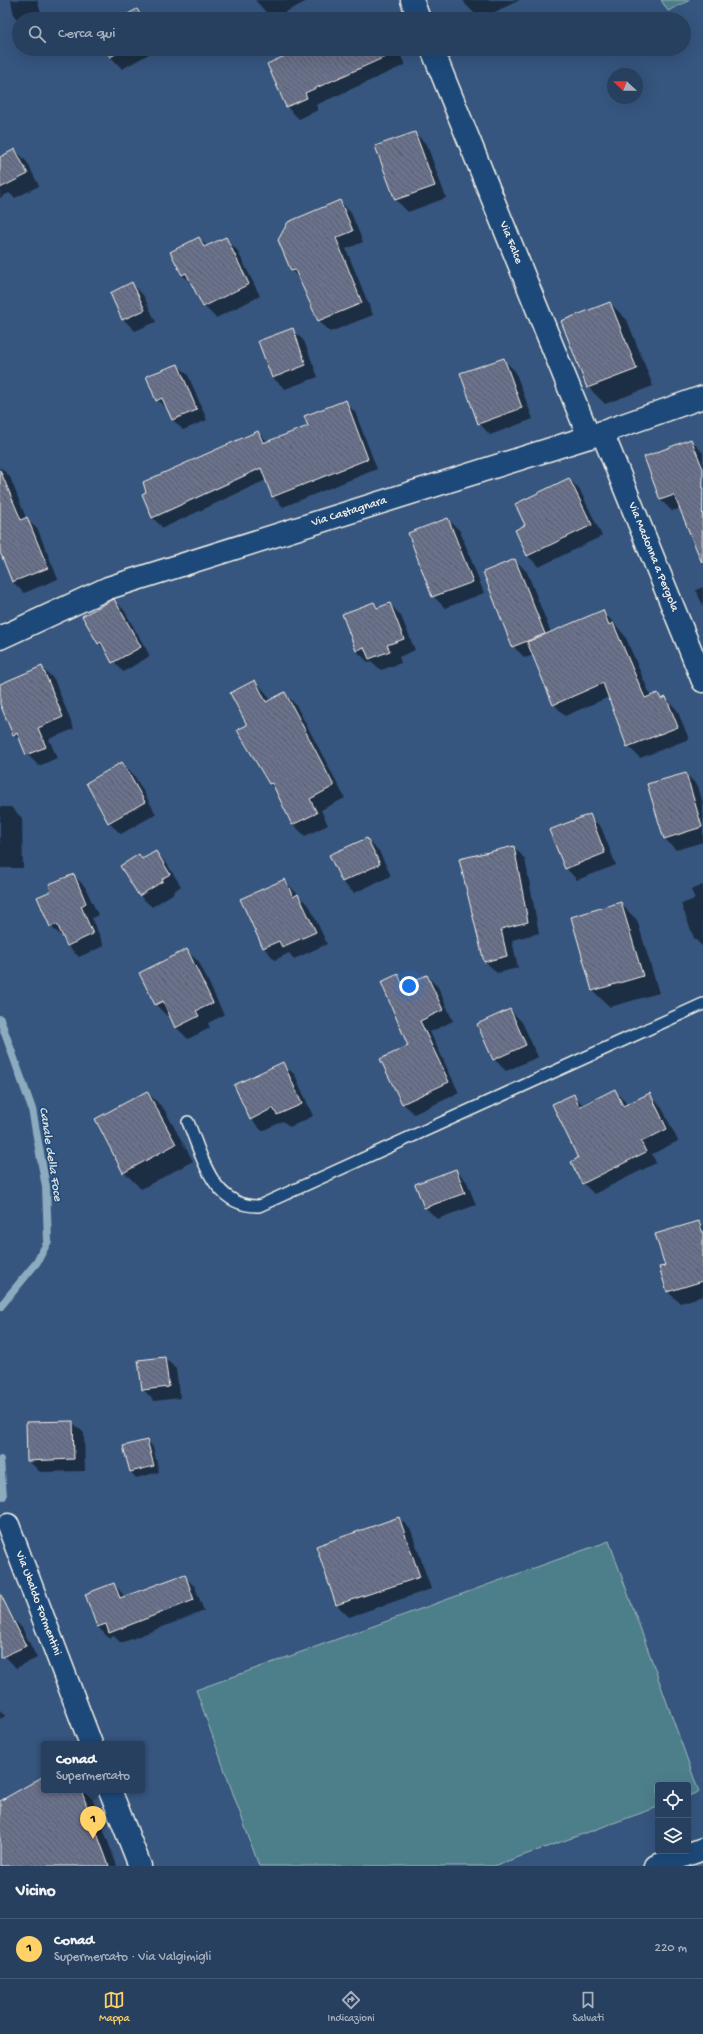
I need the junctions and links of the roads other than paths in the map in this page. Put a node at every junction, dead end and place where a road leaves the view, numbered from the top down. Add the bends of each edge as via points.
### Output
1 (412, 0) edge
2 (416, 12) edge
3 (435, 56) edge
4 (703, 397) edge
5 (596, 435) junction
6 (0, 638) edge
7 (703, 681) edge
8 (703, 1004) edge
9 (188, 1122) dead end
10 (4, 1527) edge
11 (90, 1741) edge
12 (111, 1793) edge
13 (703, 1849) edge
14 (140, 1866) edge
15 (656, 1866) edge

1 - 2 street
3 - 5 street, Via Falce
4 - 5 street, Via Castagnara
5 - 6 street, Via Castagnara via 108,588
5 - 7 street, Via Madonna a Pergola
8 - 9 lane via 259,1206 246,1206 225,1196 213,1181
10 - 11 street, Via Ubaldo Formentini
12 - 14 street
13 - 15 street

